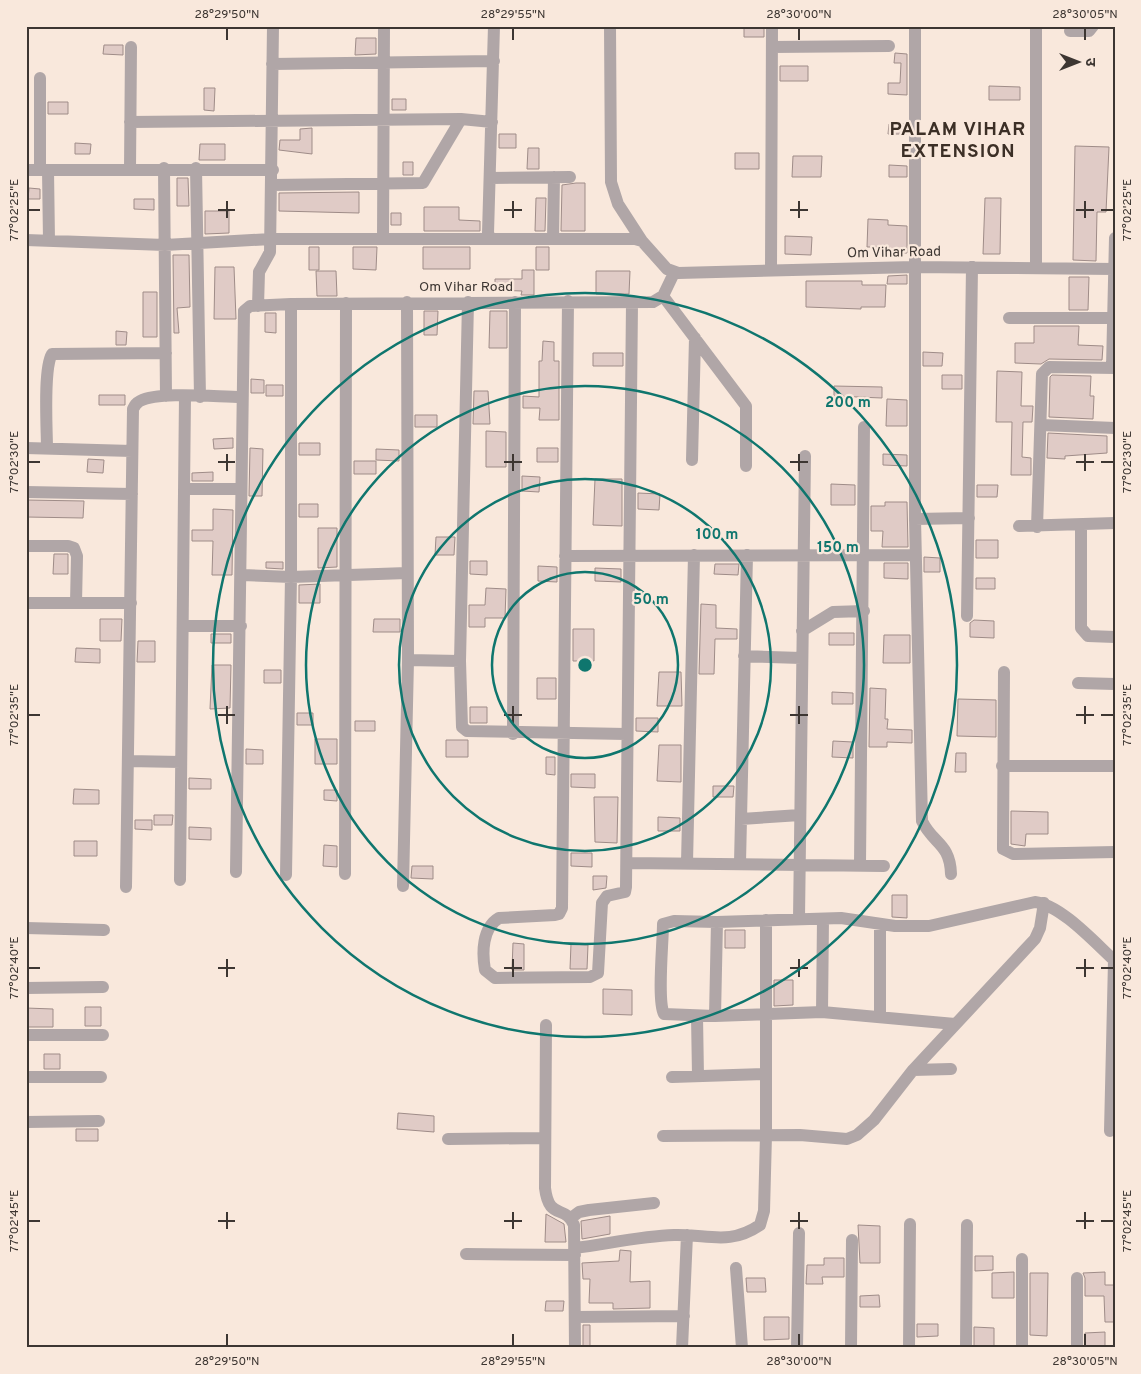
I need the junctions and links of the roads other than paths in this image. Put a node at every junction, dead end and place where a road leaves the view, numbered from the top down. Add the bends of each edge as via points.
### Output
1 (273, 26) edge
2 (384, 26) edge
3 (494, 26) edge
4 (610, 26) edge
5 (772, 26) edge
6 (915, 26) edge
7 (1036, 26) edge
8 (1093, 26) edge
9 (1070, 31) dead end
10 (889, 46) dead end
11 (132, 47) dead end
12 (772, 47) junction
13 (494, 61) junction
14 (384, 63) junction
15 (272, 64) junction
16 (40, 78) dead end
17 (461, 119) junction
18 (384, 121) junction
19 (130, 122) junction
20 (272, 122) junction
21 (492, 122) junction
22 (164, 168) junction
23 (196, 168) junction
24 (130, 169) junction
25 (26, 170) edge
26 (44, 170) junction
27 (273, 170) junction
28 (554, 177) junction
29 (570, 177) dead end
30 (490, 178) junction
31 (272, 185) junction
32 (383, 185) junction
33 (490, 238) junction
34 (553, 238) junction
35 (1115, 238) edge
36 (270, 239) junction
37 (383, 239) junction
38 (26, 240) edge
39 (49, 240) junction
40 (642, 242) junction
41 (197, 243) junction
42 (165, 245) junction
43 (914, 267) junction
44 (972, 268) junction
45 (1036, 268) junction
46 (1114, 269) edge
47 (771, 270) junction
48 (674, 273) junction
49 (663, 296) junction
50 (568, 301) junction
51 (407, 302) junction
52 (468, 302) junction
53 (515, 302) junction
54 (346, 303) junction
55 (632, 303) junction
56 (290, 304) junction
57 (258, 306) junction
58 (1009, 318) dead end
59 (1114, 318) edge
60 (695, 338) junction
61 (166, 353) junction
62 (1113, 368) edge
63 (166, 396) junction
64 (185, 396) junction
65 (200, 396) junction
66 (241, 397) junction
67 (1041, 425) junction
68 (864, 427) dead end
69 (1115, 428) edge
70 (26, 448) edge
71 (47, 448) junction
72 (132, 451) junction
73 (805, 456) dead end
74 (692, 460) dead end
75 (746, 466) dead end
76 (184, 489) junction
77 (242, 489) junction
78 (26, 492) edge
79 (132, 494) junction
80 (969, 518) junction
81 (915, 519) junction
82 (1115, 524) edge
83 (1081, 525) junction
84 (1019, 526) dead end
85 (1037, 527) junction
86 (26, 546) edge
87 (863, 554) junction
88 (694, 555) junction
89 (747, 555) junction
90 (803, 555) junction
91 (916, 555) junction
92 (565, 556) junction
93 (629, 556) junction
94 (407, 573) junction
95 (346, 574) junction
96 (242, 575) junction
97 (290, 577) junction
98 (131, 602) junction
99 (26, 603) edge
100 (76, 603) junction
101 (864, 611) junction
102 (967, 616) dead end
103 (183, 626) junction
104 (241, 626) junction
105 (802, 632) junction
106 (1115, 637) edge
107 (744, 656) junction
108 (801, 658) junction
109 (408, 660) junction
110 (460, 662) junction
111 (1004, 672) dead end
112 (1078, 683) dead end
113 (1115, 684) edge
114 (513, 734) junction
115 (564, 734) junction
116 (626, 734) junction
117 (128, 761) junction
118 (181, 762) junction
119 (1002, 766) junction
120 (1115, 766) edge
121 (800, 815) junction
122 (741, 819) junction
123 (1115, 852) edge
124 (627, 863) junction
125 (687, 863) junction
126 (740, 863) junction
127 (800, 864) junction
128 (860, 865) junction
129 (884, 866) dead end
130 (236, 872) dead end
131 (345, 874) dead end
132 (950, 874) dead end
133 (286, 875) dead end
134 (180, 880) dead end
135 (403, 886) dead end
136 (126, 887) dead end
137 (1044, 903) junction
138 (799, 919) junction
139 (823, 919) junction
140 (766, 920) junction
141 (717, 922) junction
142 (880, 924) junction
143 (26, 928) edge
144 (104, 930) dead end
145 (1114, 961) edge
146 (104, 987) dead end
147 (26, 988) edge
148 (822, 1012) junction
149 (765, 1013) junction
150 (697, 1016) junction
151 (715, 1016) junction
152 (880, 1016) junction
153 (546, 1024) dead end
154 (955, 1024) junction
155 (103, 1034) dead end
156 (26, 1036) edge
157 (951, 1069) dead end
158 (913, 1070) junction
159 (765, 1074) junction
160 (698, 1076) junction
161 (26, 1077) edge
162 (101, 1077) dead end
163 (672, 1077) dead end
164 (99, 1121) dead end
165 (26, 1122) edge
166 (1110, 1131) dead end
167 (766, 1135) junction
168 (663, 1136) dead end
169 (544, 1138) junction
170 (448, 1139) dead end
171 (654, 1203) dead end
172 (571, 1218) junction
173 (910, 1224) dead end
174 (967, 1225) dead end
175 (799, 1232) dead end
176 (688, 1235) junction
177 (852, 1240) dead end
178 (575, 1252) junction
179 (466, 1254) dead end
180 (1022, 1259) dead end
181 (736, 1268) dead end
182 (1077, 1278) dead end
183 (684, 1316) junction
184 (576, 1317) junction
185 (575, 1348) edge
186 (682, 1348) edge
187 (742, 1348) edge
188 (797, 1348) edge
189 (851, 1348) edge
190 (909, 1348) edge
191 (966, 1348) edge
192 (1022, 1348) edge
193 (1077, 1348) edge

1 - 15 street
2 - 14 street
3 - 13 street
4 - 40 street via 611,182 614,197
5 - 12 street
6 - 43 street
7 - 45 street
8 - 9 street via 1088,31
10 - 12 street
11 - 19 street
12 - 47 street
13 - 14 street
13 - 21 street
14 - 15 street
14 - 18 street
15 - 20 street
16 - 26 street
17 - 18 street
17 - 21 street
17 - 32 street via 422,183
18 - 20 street
18 - 32 street
19 - 20 street
19 - 24 street
20 - 27 street
21 - 30 street
22 - 23 street
22 - 24 street
22 - 42 street
23 - 27 street
23 - 41 street
24 - 26 street
25 - 26 street
26 - 39 street
27 - 31 street
28 - 29 street
28 - 30 street
28 - 34 street
30 - 33 street
31 - 32 street
31 - 36 street
32 - 37 street
33 - 34 street
33 - 37 street
34 - 40 street
35 - 46 street
36 - 37 street
36 - 41 street
36 - 57 street via 269,257 259,272
38 - 39 street
39 - 42 street
40 - 48 street
41 - 42 street
41 - 65 street
42 - 61 street
43 - 44 street, Om Vihar Road
43 - 47 street, Om Vihar Road
43 - 81 street
44 - 45 street, Om Vihar Road
44 - 80 street
45 - 46 street, Om Vihar Road
46 - 59 street
47 - 48 street, Om Vihar Road
48 - 49 street
49 - 55 street, Om Vihar Road via 653,302
49 - 60 street
50 - 53 street, Om Vihar Road
50 - 55 street, Om Vihar Road
50 - 92 street
51 - 52 street, Om Vihar Road
51 - 54 street, Om Vihar Road
51 - 94 street
52 - 53 street, Om Vihar Road
52 - 110 street
53 - 114 street
54 - 56 street, Om Vihar Road
54 - 95 street
55 - 93 street
56 - 57 street, Om Vihar Road
56 - 97 street
57 - 66 street, Om Vihar Road via 250,306 244,311
58 - 59 street
59 - 62 street
60 - 74 street
60 - 75 street via 746,406
61 - 63 street
61 - 71 street via 52,354 48,374
62 - 67 street via 1044,369
63 - 64 street
63 - 72 street via 142,399 136,403
64 - 65 street
64 - 76 street
65 - 66 street
66 - 77 street
67 - 69 street
67 - 85 street
68 - 87 street
70 - 71 street
71 - 72 street
72 - 79 street
73 - 90 street
76 - 77 street
76 - 103 street
77 - 96 street
78 - 79 street
79 - 98 street
80 - 81 street
80 - 102 street
81 - 91 street
82 - 83 street
83 - 85 street
83 - 106 street via 1081,628 1088,636
84 - 85 street
86 - 100 street via 74,548 77,556
87 - 90 street
87 - 91 street
87 - 101 street
88 - 89 street
88 - 93 street
88 - 125 street
89 - 90 street
89 - 107 street
90 - 105 street
91 - 132 street via 922,821 949,857
92 - 93 street
92 - 115 street
93 - 116 street
94 - 95 street
94 - 109 street
95 - 97 street
95 - 131 street
96 - 97 street
96 - 104 street
97 - 133 street
98 - 100 street
98 - 117 street
99 - 100 street
101 - 105 street via 833,612
101 - 128 street
103 - 104 street
103 - 118 street
104 - 130 street
105 - 108 street
107 - 108 street
107 - 122 street
108 - 121 street
109 - 110 street
109 - 135 street
110 - 114 street via 464,730
111 - 119 street
112 - 113 street
114 - 115 street
115 - 116 street
115 - 124 street via 562,908 555,915 499,918 492,922 485,939 483,960 488,975 507,978 590,977 598,973 602,903 606,896 625,892
116 - 124 street
117 - 118 street
117 - 136 street
118 - 134 street
119 - 120 street
119 - 123 street via 1005,852
121 - 122 street
121 - 127 street
122 - 126 street
124 - 125 street
125 - 126 street
126 - 127 street
127 - 128 street
127 - 138 street
128 - 129 street
137 - 142 street via 1018,905 929,926
137 - 145 street via 1057,910
137 - 154 street via 1035,939
138 - 139 street
138 - 140 street
139 - 142 street via 841,918
139 - 148 street
140 - 141 street
140 - 149 street
141 - 150 street via 674,921 663,924 662,1009 664,1014
141 - 151 street
142 - 152 street
143 - 144 street
145 - 166 street
146 - 147 street
148 - 149 street
148 - 152 street
149 - 151 street
149 - 159 street
150 - 151 street
150 - 160 street
152 - 154 street
153 - 169 street
154 - 158 street
155 - 156 street
157 - 158 street
158 - 167 street via 874,1120 857,1135 847,1139
159 - 160 street
159 - 167 street
160 - 163 street
161 - 162 street
164 - 165 street
167 - 168 street
167 - 176 street via 764,1211 760,1225 734,1238
169 - 170 street
169 - 172 street via 546,1201 554,1210
171 - 172 street via 589,1210
172 - 178 street
173 - 190 street
174 - 191 street
175 - 188 street
176 - 178 street via 660,1236
176 - 183 street
177 - 189 street
178 - 179 street
178 - 184 street
180 - 192 street
181 - 187 street
182 - 193 street
183 - 184 street
183 - 186 street
184 - 185 street

